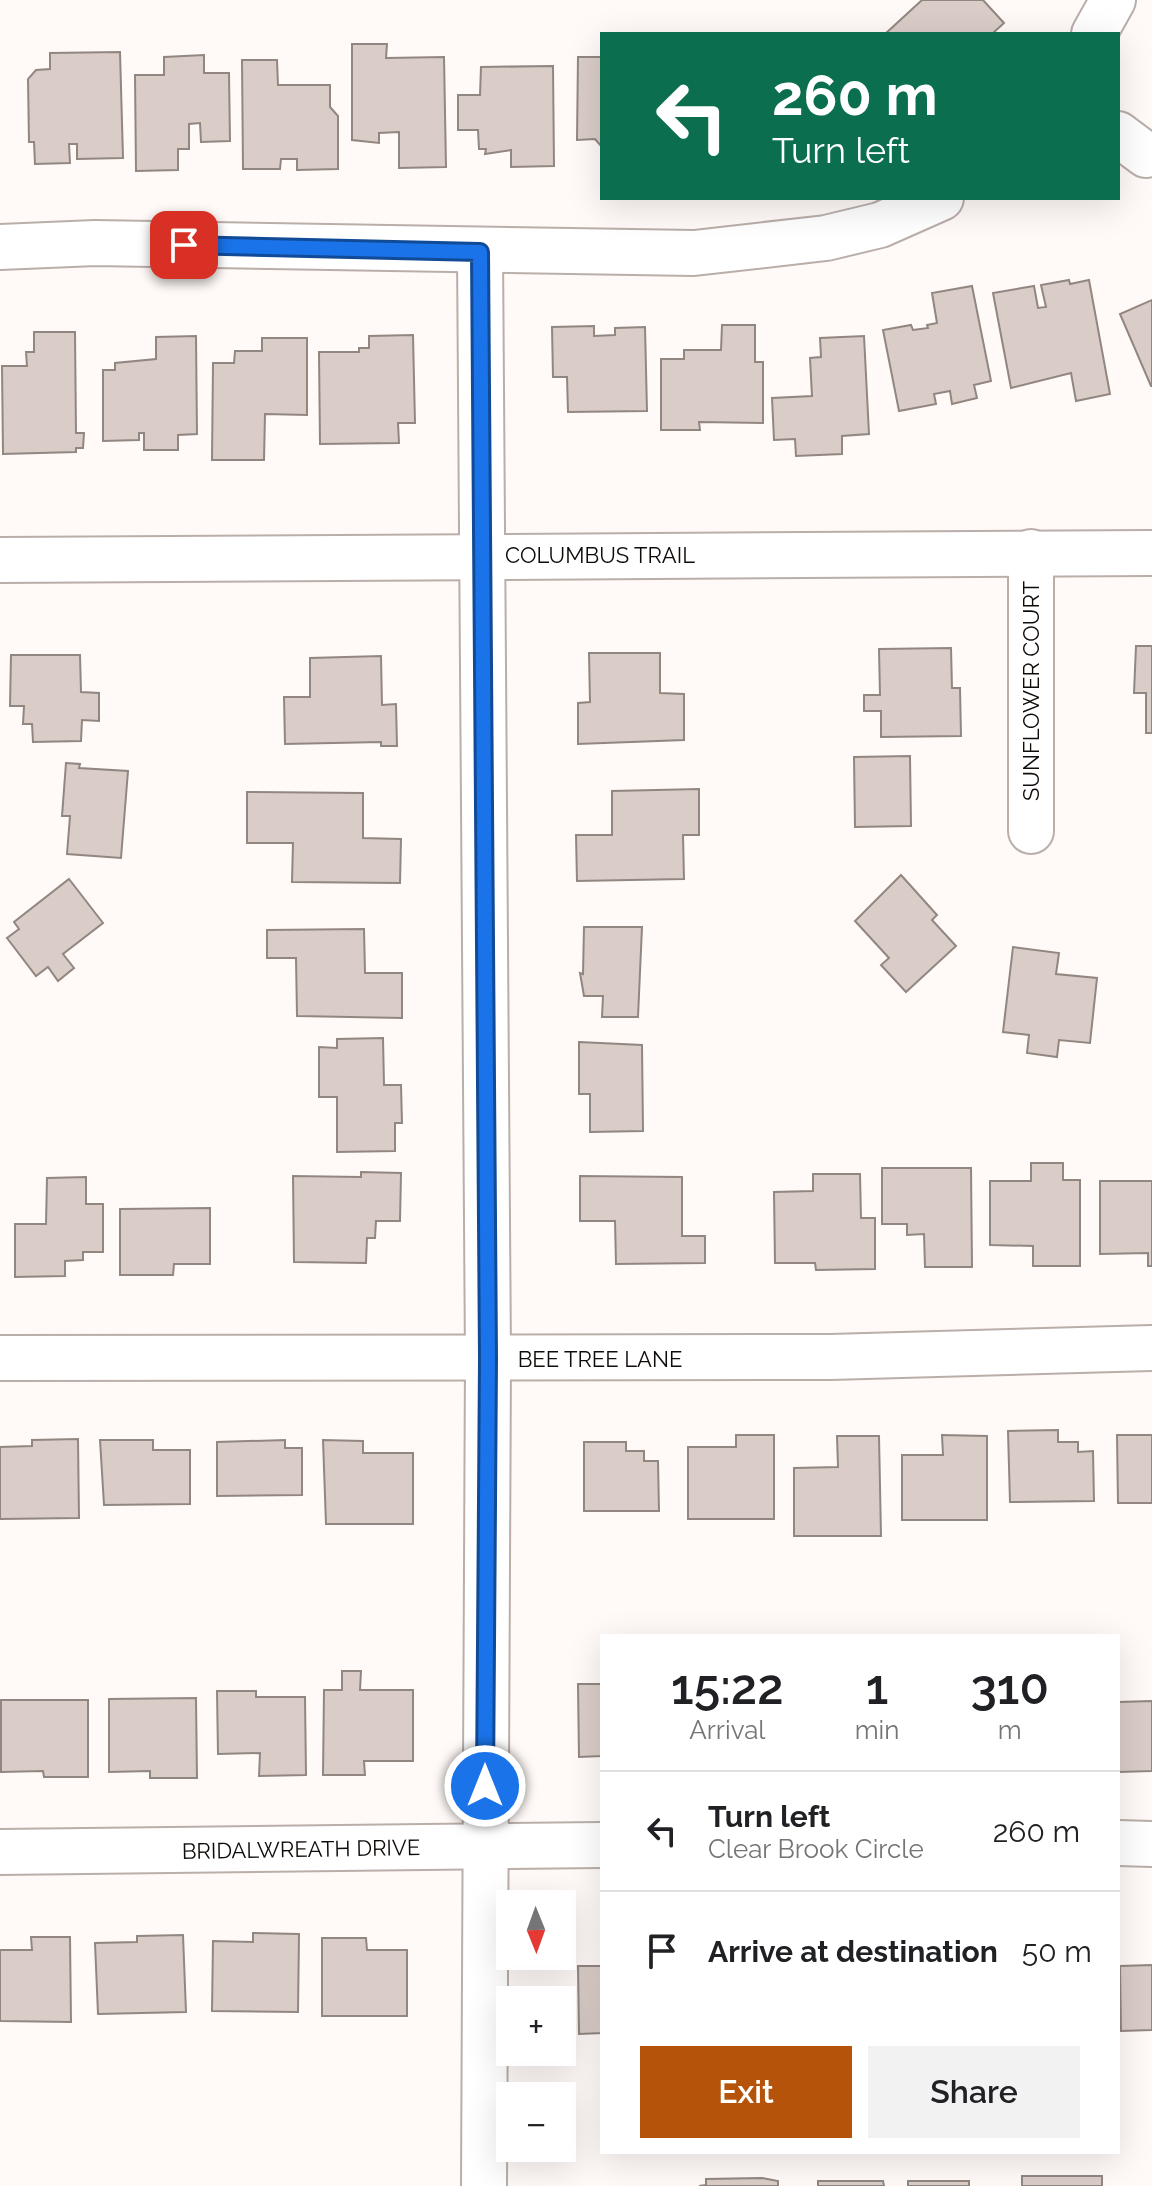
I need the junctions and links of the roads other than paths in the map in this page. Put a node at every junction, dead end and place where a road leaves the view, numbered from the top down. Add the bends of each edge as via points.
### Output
1 (1113, 0) edge
2 (1095, 32) edge
3 (936, 200) edge
4 (0, 247) edge
5 (480, 252) junction
6 (1031, 552) junction
7 (1152, 553) edge
8 (482, 556) junction
9 (0, 560) edge
10 (1031, 831) dead end
11 (1152, 1348) edge
12 (0, 1358) edge
13 (488, 1359) junction
14 (1120, 1843) edge
15 (1152, 1844) edge
16 (600, 1845) edge
17 (484, 1848) junction
18 (0, 1852) edge
19 (484, 2186) edge

1 - 2 street
3 - 5 street via 880,225 826,238 694,253
4 - 5 street via 95,243
5 - 8 street
6 - 7 street, COLUMBUS TRAIL
6 - 8 street, COLUMBUS TRAIL
6 - 10 street, SUNFLOWER COURT
8 - 9 street, COLUMBUS TRAIL
8 - 13 street
11 - 13 street, BEE TREE LANE
12 - 13 street, BEE TREE LANE
13 - 17 street
14 - 15 street
16 - 17 street, BRIDALWREATH DRIVE
17 - 18 street, BRIDALWREATH DRIVE
17 - 19 street

